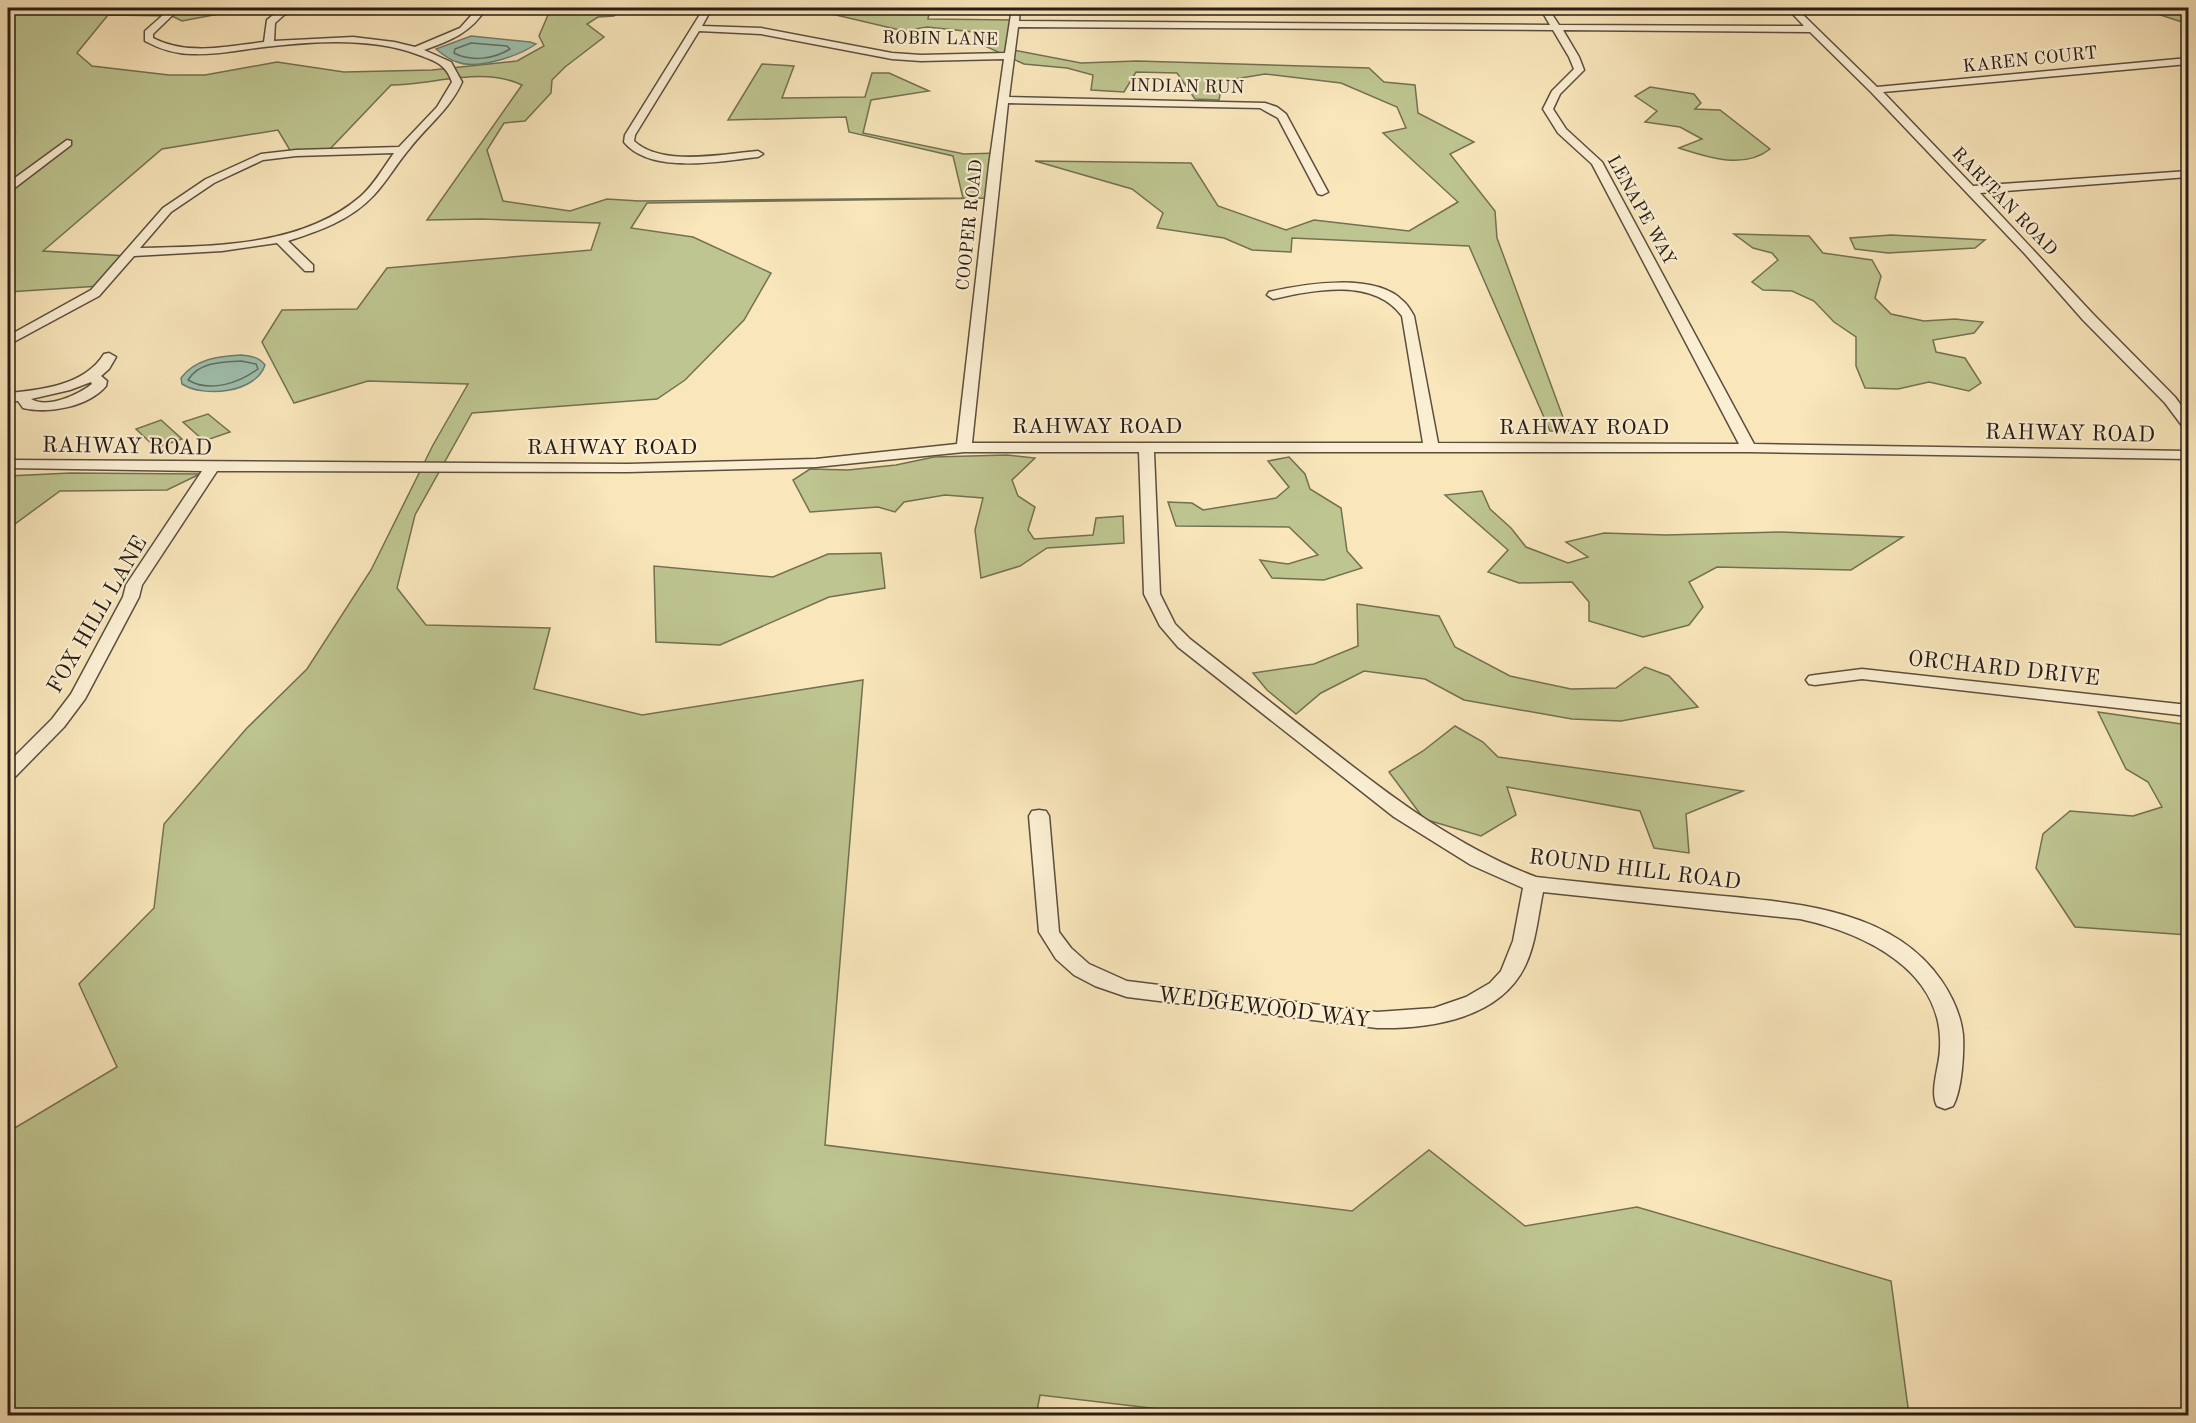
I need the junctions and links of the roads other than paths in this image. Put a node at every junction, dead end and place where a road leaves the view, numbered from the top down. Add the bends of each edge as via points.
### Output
1 (176, 8) edge
2 (296, 8) edge
3 (482, 8) edge
4 (708, 8) edge
5 (1016, 8) edge
6 (1544, 8) edge
7 (1791, 8) edge
8 (1014, 24) junction
9 (1554, 27) junction
10 (694, 28) junction
11 (1814, 29) junction
12 (269, 44) junction
13 (419, 51) junction
14 (1007, 56) junction
15 (2188, 61) edge
16 (1875, 90) junction
17 (1002, 100) junction
18 (67, 143) dead end
19 (402, 150) junction
20 (758, 154) dead end
21 (2188, 174) edge
22 (8, 188) edge
23 (1970, 190) junction
24 (1323, 192) dead end
25 (280, 239) junction
26 (132, 252) junction
27 (309, 267) dead end
28 (1273, 295) dead end
29 (8, 341) edge
30 (109, 357) dead end
31 (8, 397) edge
32 (2188, 424) edge
33 (1146, 446) junction
34 (1431, 446) junction
35 (964, 448) junction
36 (1749, 448) junction
37 (2188, 455) edge
38 (8, 464) edge
39 (212, 467) junction
40 (1815, 680) dead end
41 (2188, 711) edge
42 (8, 773) edge
43 (1039, 816) dead end
44 (1534, 884) junction
45 (1945, 1100) dead end

1 - 12 street via 148,33 148,39 190,51
2 - 12 street via 270,22
3 - 13 street via 463,29
4 - 10 street
5 - 8 street, COOPER ROAD
6 - 9 street, LENAPE WAY
7 - 11 street, RARITAN ROAD
8 - 9 street
8 - 14 street, COOPER ROAD
9 - 11 street
9 - 36 street, LENAPE WAY via 1579,62 1579,70 1556,93 1548,109 1562,131 1597,162
10 - 14 street, ROBIN LANE via 761,31 892,56
10 - 20 street via 629,142 645,154 675,159
11 - 16 street, RARITAN ROAD
12 - 13 street via 330,40
13 - 19 street via 448,64 457,82 441,108
14 - 17 street, COOPER ROAD
15 - 16 street, KAREN COURT
16 - 23 street, RARITAN ROAD
17 - 24 street, INDIAN RUN via 1261,105 1282,116
17 - 35 street, COOPER ROAD
18 - 22 street
19 - 25 street via 363,200 330,222
19 - 26 street via 296,153 261,158 210,181 167,210
21 - 23 street
23 - 32 street, RARITAN ROAD via 2170,400
25 - 26 street via 238,247
25 - 27 street
26 - 29 street via 95,293
28 - 34 street via 1313,286 1341,286 1368,290 1399,304 1408,316
30 - 31 street via 108,363 90,376 100,381 99,386 77,399 35,406 28,405 23,397
33 - 34 street, RAHWAY ROAD
33 - 35 street, RAHWAY ROAD
33 - 44 street, ROUND HILL ROAD via 1152,594 1168,626 1184,643 1422,828 1476,862
34 - 36 street, RAHWAY ROAD
35 - 39 street, RAHWAY ROAD via 816,463 719,466
36 - 37 street, RAHWAY ROAD
38 - 39 street, RAHWAY ROAD
39 - 42 street, FOX HILL LANE via 134,585 79,695 58,723
40 - 41 street, ORCHARD DRIVE via 1862,674
43 - 44 street, WEDGEWOOD WAY via 1049,932 1057,948 1085,973 1127,989 1377,1020 1416,1021 1443,1016 1470,1006 1510,975 1520,953
44 - 45 street, ROUND HILL ROAD via 1800,912 1832,918 1883,941 1925,974 1941,998 1952,1046

